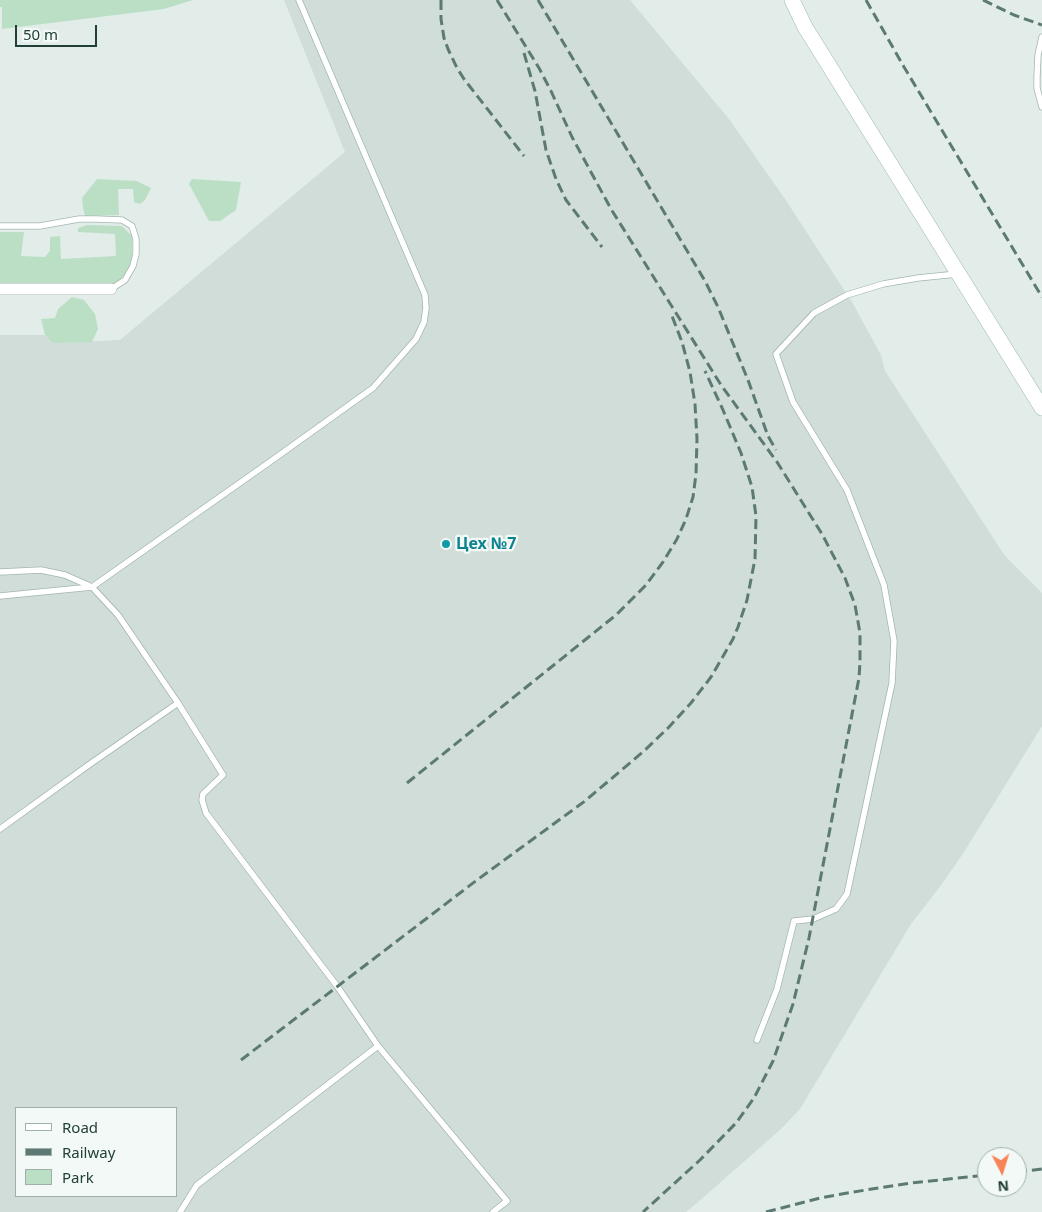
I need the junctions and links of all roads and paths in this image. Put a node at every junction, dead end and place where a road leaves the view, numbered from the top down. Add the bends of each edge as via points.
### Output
1 (299, 0) edge
2 (792, 0) edge
3 (1042, 37) edge
4 (1042, 107) edge
5 (0, 226) edge
6 (959, 274) junction
7 (0, 289) edge
8 (111, 289) joint
9 (1042, 408) edge
10 (0, 572) edge
11 (92, 586) junction
12 (0, 596) edge
13 (178, 703) junction
14 (0, 829) edge
15 (757, 1040) dead end
16 (378, 1046) junction
17 (180, 1212) edge
18 (493, 1212) edge

1 - 11 lane via 425,295 424,322 416,339 372,388
2 - 6 main road via 805,27
3 - 4 lane via 1037,71
5 - 8 lane via 40,226 96,218 122,220 132,226 136,254 125,280
6 - 9 main road
6 - 15 lane via 883,284 848,295 814,313 776,354 793,402 847,490 884,585 894,641 892,683 847,894 836,909 813,919 794,921 777,989
7 - 8 street
10 - 11 lane via 41,570
11 - 12 lane
11 - 13 lane via 118,615
13 - 14 lane
13 - 16 lane via 223,775 203,794 206,813 338,986
16 - 17 lane via 197,1185
16 - 18 lane via 507,1201

